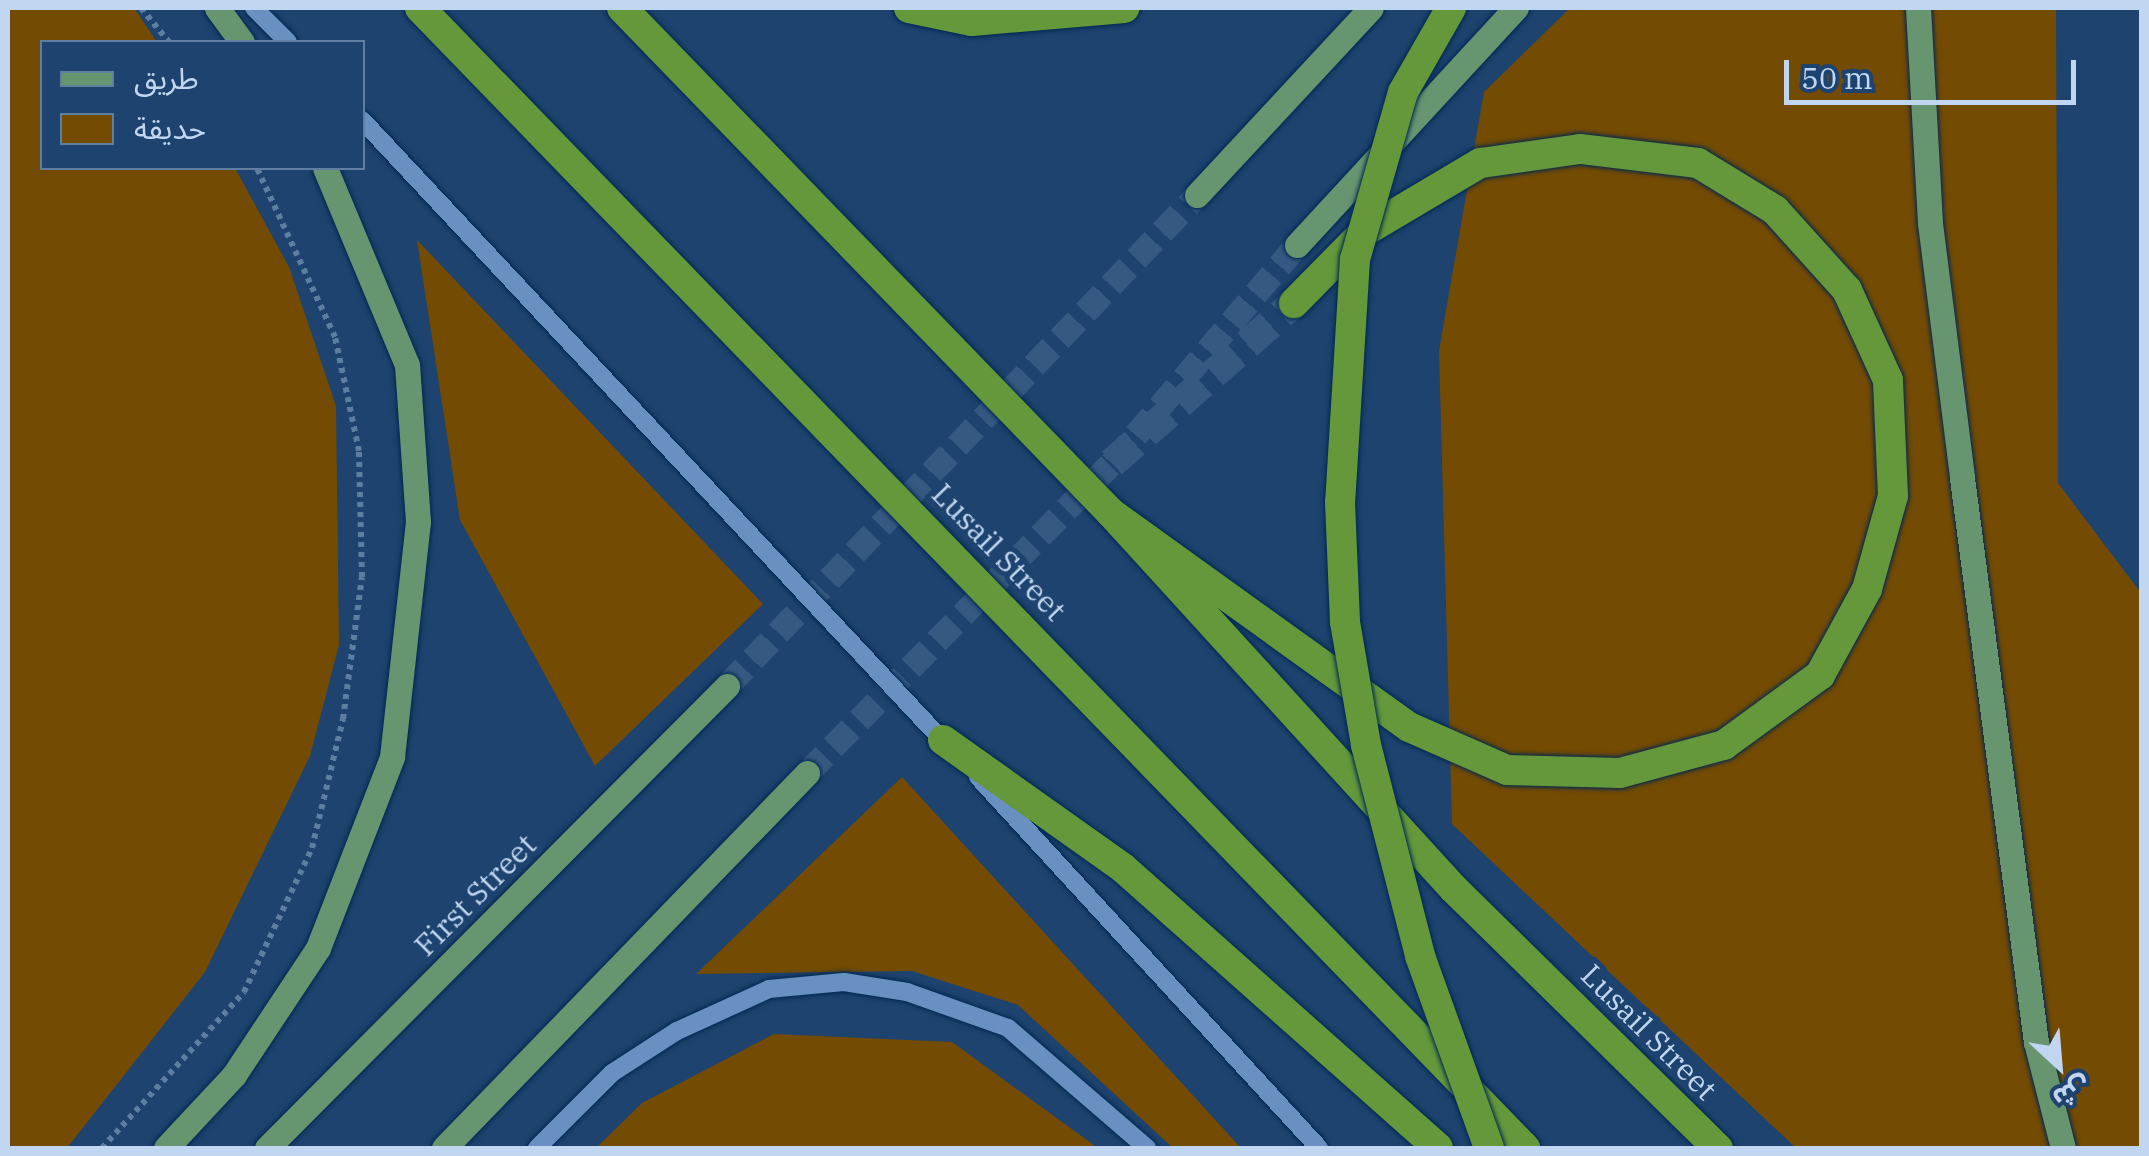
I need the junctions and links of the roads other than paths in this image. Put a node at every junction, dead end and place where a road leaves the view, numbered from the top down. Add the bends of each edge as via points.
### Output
1 (217, 8) edge
2 (254, 8) edge
3 (420, 8) edge
4 (622, 8) edge
5 (909, 8) edge
6 (1124, 8) edge
7 (1371, 8) edge
8 (1450, 8) edge
9 (1516, 8) edge
10 (1918, 8) edge
11 (241, 40) edge
12 (286, 40) edge
13 (365, 123) edge
14 (326, 170) edge
15 (1197, 195) tunnel mouth
16 (1297, 245) tunnel mouth
17 (1294, 303) tunnel mouth
18 (1111, 513) junction
19 (726, 686) tunnel mouth
20 (943, 740) junction
21 (808, 773) tunnel mouth
22 (166, 1148) edge
23 (267, 1148) edge
24 (444, 1148) edge
25 (537, 1148) edge
26 (1148, 1148) edge
27 (1319, 1148) edge
28 (1438, 1148) edge
29 (1490, 1148) edge
30 (1525, 1148) edge
31 (1718, 1148) edge
32 (2063, 1148) edge

1 - 11 main road
2 - 12 street
3 - 30 highway, Lusail Street
4 - 18 highway, Lusail Street
5 - 6 highway via 972,21
7 - 15 main road
8 - 29 highway, bridge via 1403,92 1355,259 1340,502 1345,622 1366,744 1420,956
9 - 16 main road
10 - 32 main road via 1930,223 1959,458 2036,1042
13 - 20 street
14 - 22 main road via 407,365 418,522 392,757 318,948 234,1075
17 - 18 highway via 1364,232 1480,164 1580,149 1698,163 1775,210 1846,290 1888,380 1893,496 1866,589 1820,675 1724,745 1620,773 1508,770 1409,728
18 - 31 highway, Lusail Street via 1454,888
19 - 23 main road, First Street
20 - 27 street
20 - 28 highway via 1123,868
21 - 24 main road
25 - 26 street via 612,1073 677,1031 770,989 844,982 906,992 1008,1028

